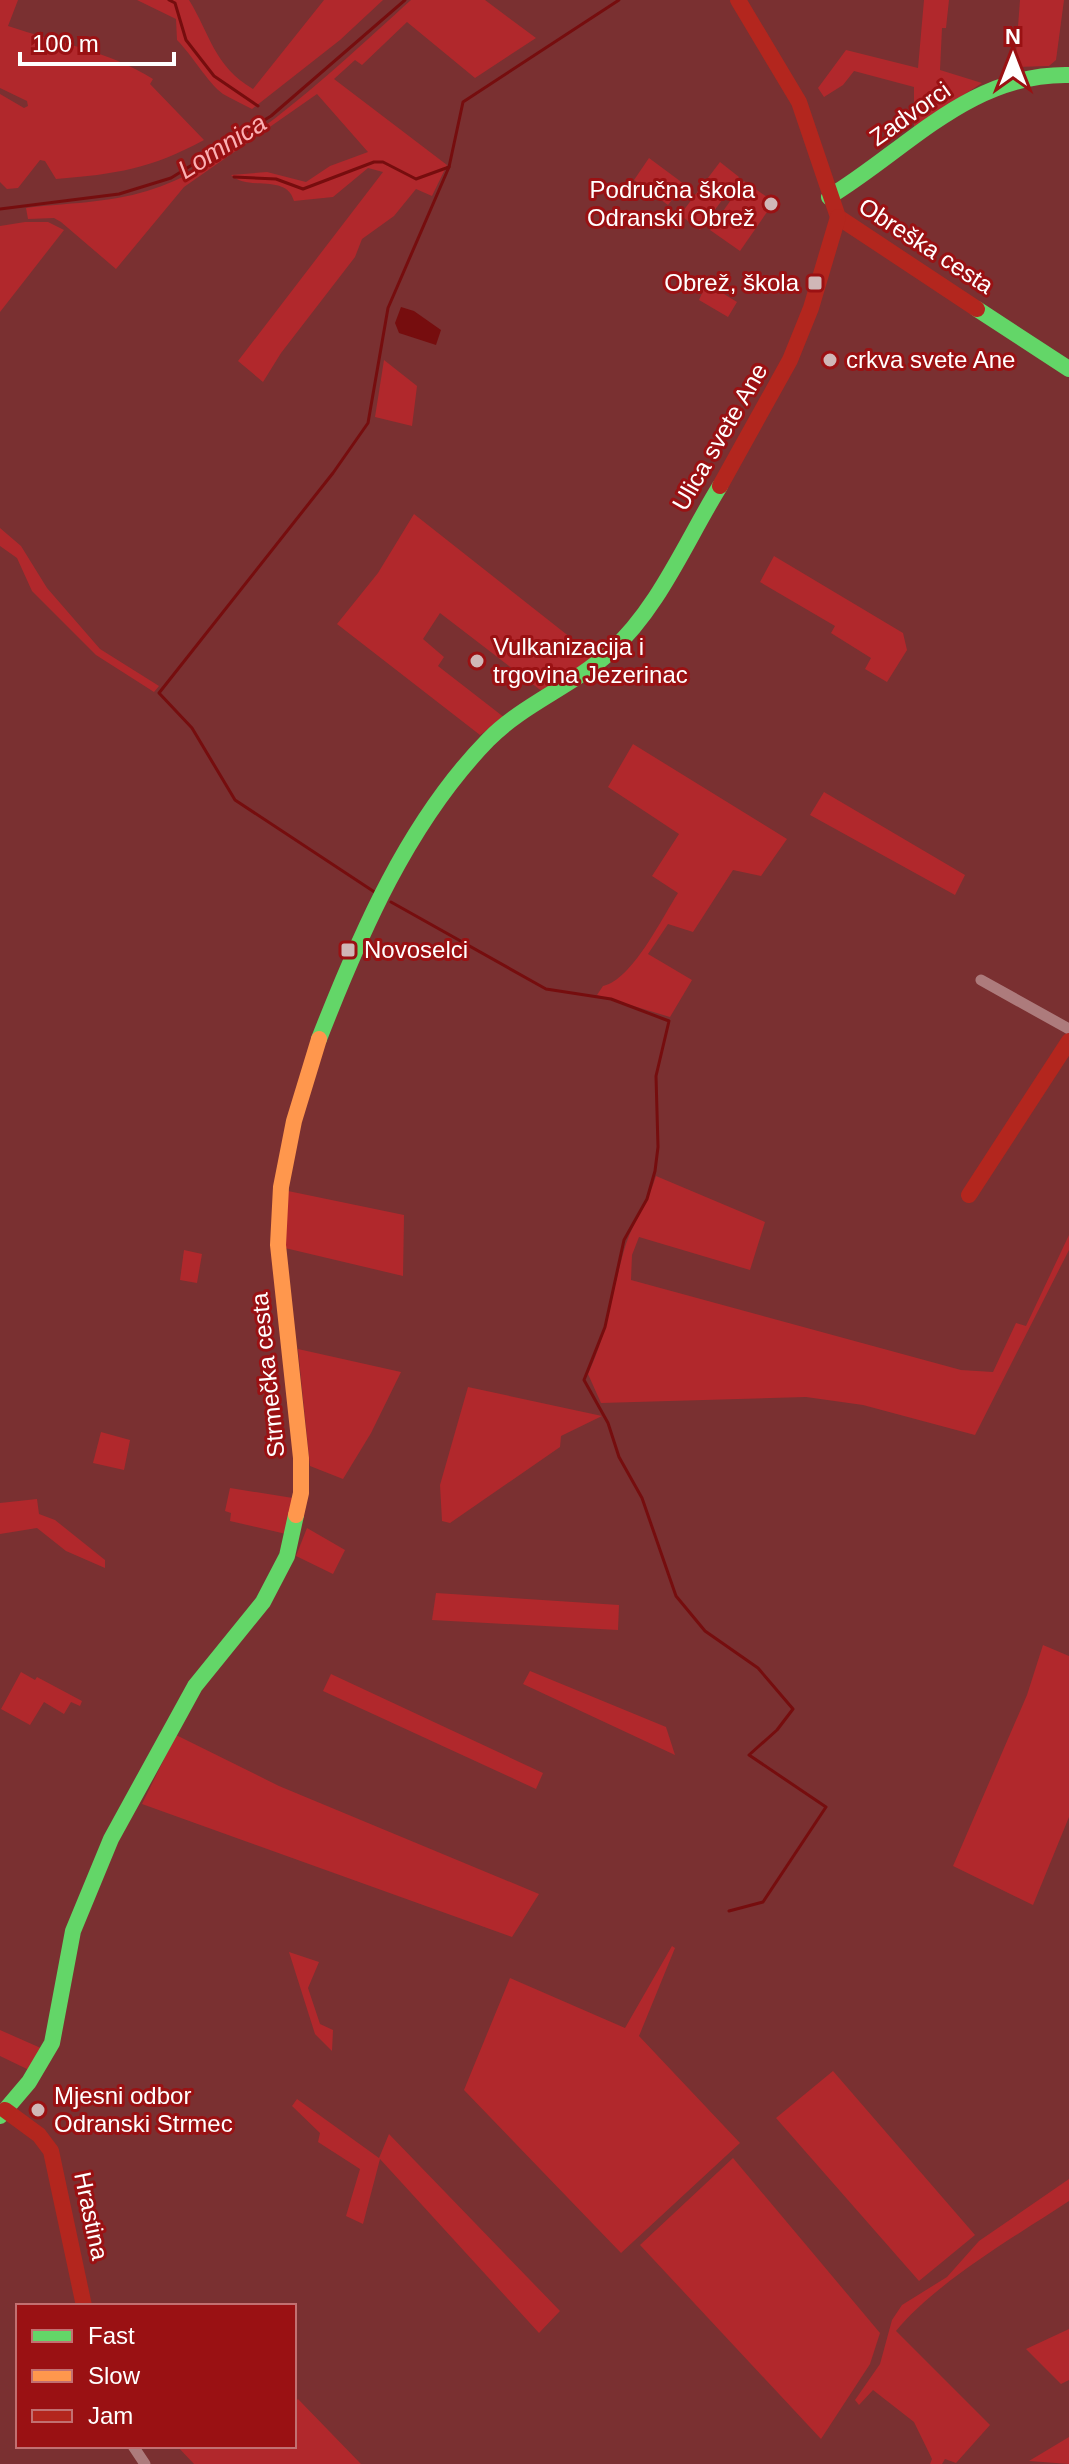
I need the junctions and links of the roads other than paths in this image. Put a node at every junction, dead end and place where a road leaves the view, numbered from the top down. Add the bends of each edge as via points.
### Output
1 (738, 0) edge
2 (1069, 75) edge
3 (829, 197) junction
4 (838, 217) junction
5 (1069, 369) edge
6 (603, 659) joint
7 (981, 980) dead end
8 (1069, 1029) edge
9 (1069, 1041) edge
10 (969, 1195) dead end
11 (2, 2113) edge
12 (84, 2304) edge

1 - 3 street, Obreška cesta via 799,102
2 - 3 street, Zadvorci via 1032,73 997,85
3 - 4 street, Obreška cesta
4 - 5 street, Obreška cesta
4 - 6 street, Ulica svete Ane via 808,314 777,389 651,603
6 - 11 street, Strmečka cesta via 501,727 461,771 413,841 336,996 302,1100 279,1208 278,1245 302,1477 287,1556 263,1602 195,1686 111,1839 69,1945 52,2043
7 - 8 street
9 - 10 street
11 - 12 street, Hrastina via 39,2135 51,2151

